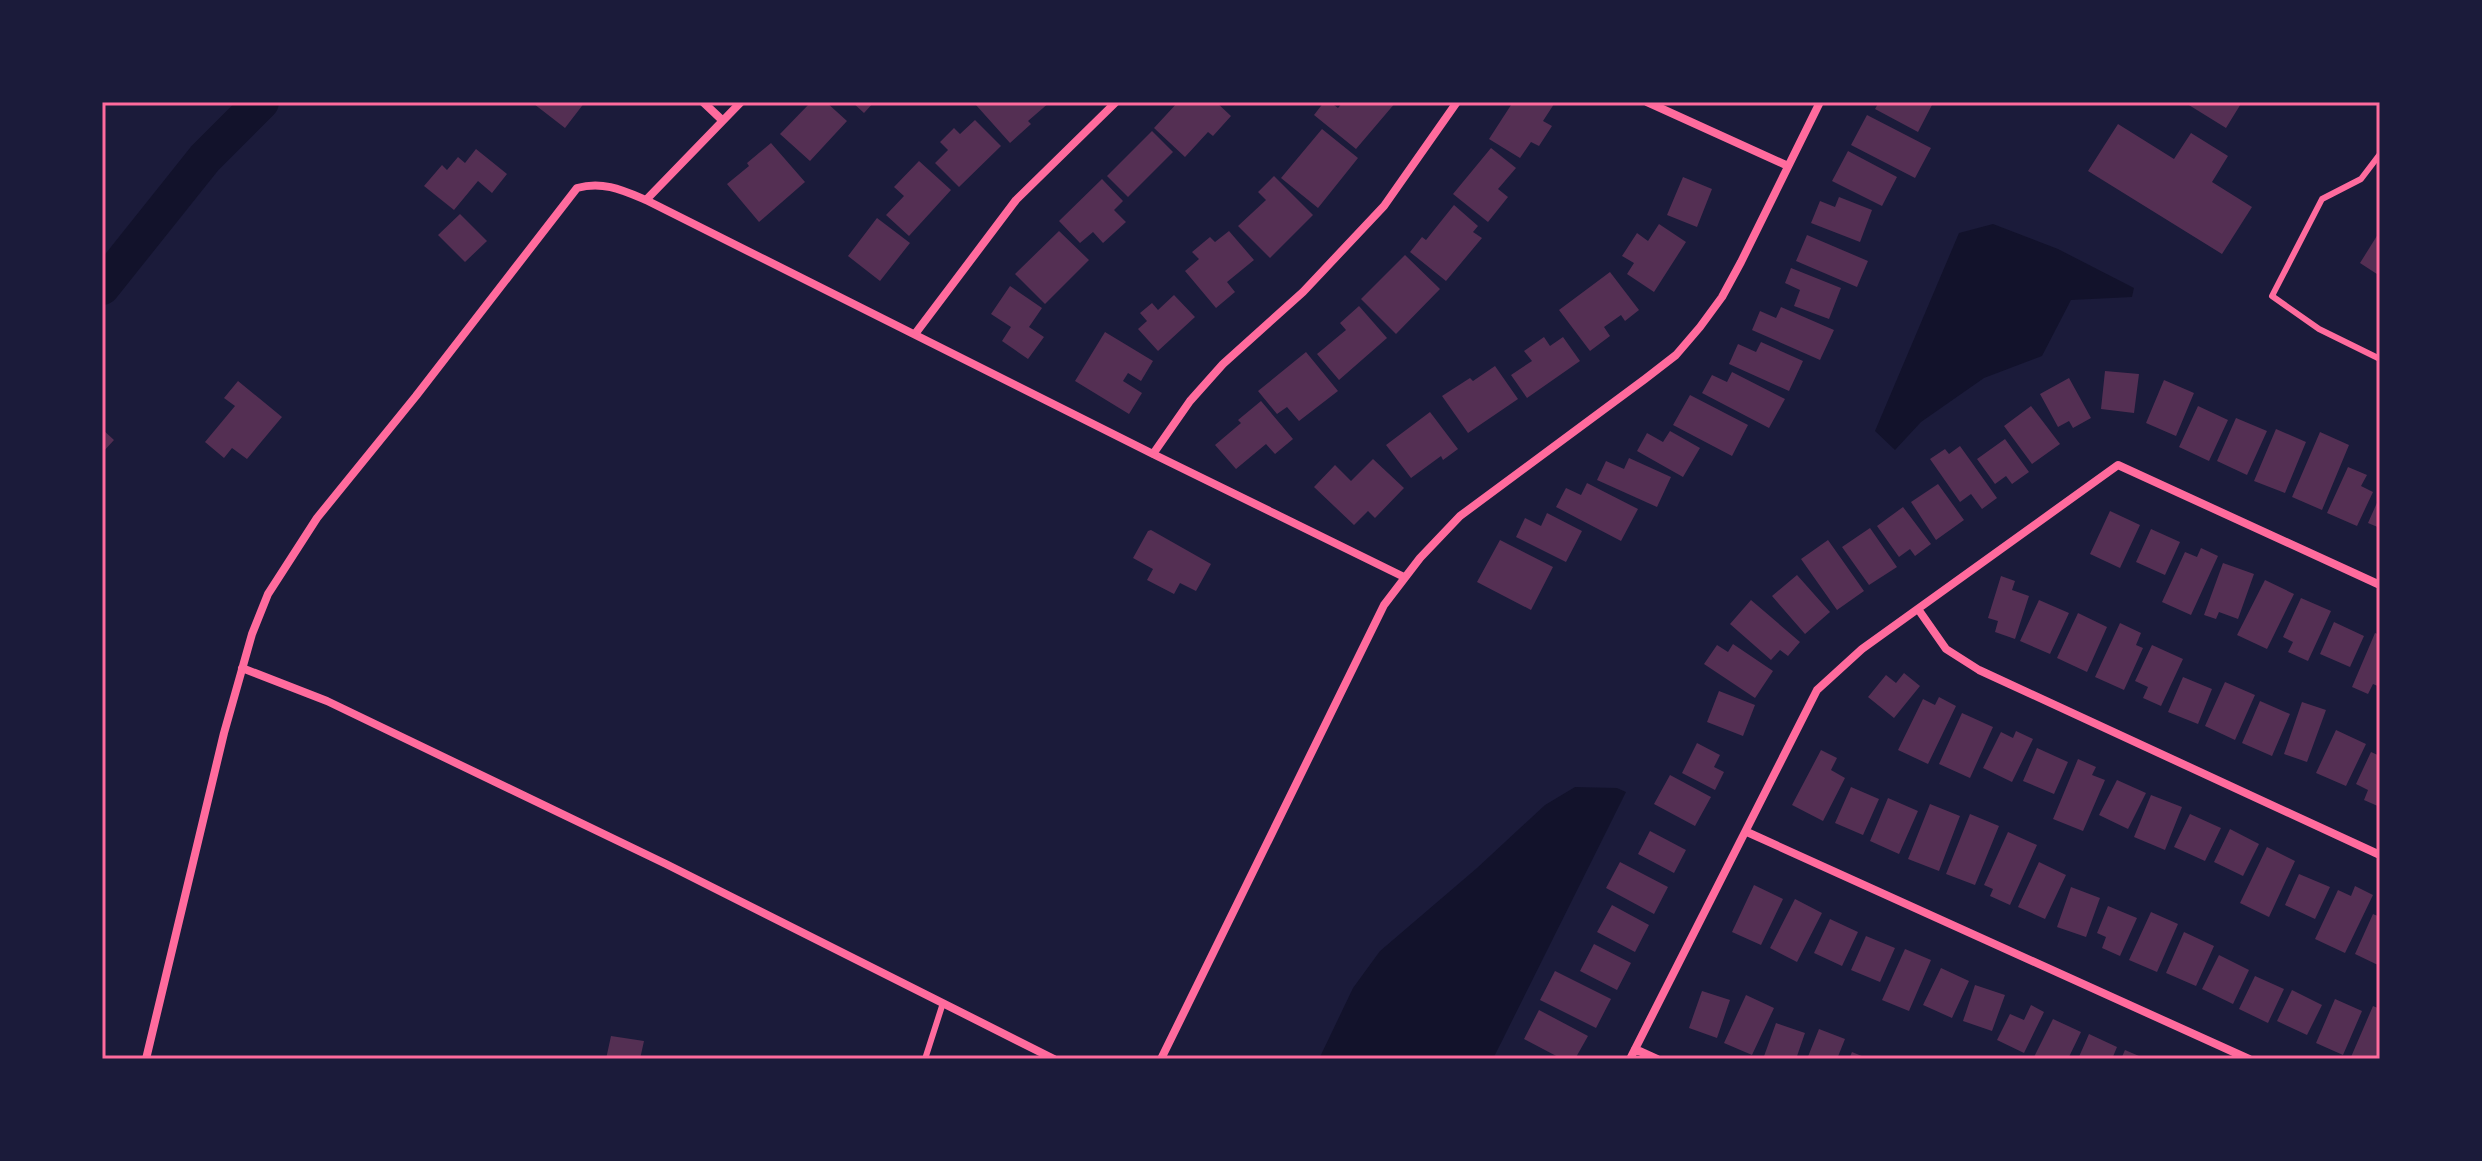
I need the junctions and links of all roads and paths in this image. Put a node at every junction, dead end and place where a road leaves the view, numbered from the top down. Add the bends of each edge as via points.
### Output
1 (703, 102) edge
2 (741, 102) edge
3 (1116, 102) edge
4 (1457, 102) edge
5 (1647, 102) edge
6 (1820, 102) edge
7 (722, 120) junction
8 (2380, 154) edge
9 (1788, 166) junction
10 (646, 200) junction
11 (915, 334) junction
12 (2380, 359) edge
13 (1153, 454) junction
14 (1404, 577) junction
15 (2380, 585) edge
16 (1918, 609) junction
17 (242, 668) junction
18 (1747, 832) junction
19 (2380, 855) edge
20 (943, 1003) junction
21 (1635, 1049) junction
22 (146, 1059) edge
23 (925, 1059) edge
24 (1054, 1059) edge
25 (1161, 1059) edge
26 (1630, 1059) edge
27 (1657, 1059) edge
28 (2249, 1059) edge

1 - 7 street
2 - 7 street
3 - 11 street via 1016,200
4 - 13 street via 1384,206 1303,292 1223,364
5 - 9 street
6 - 9 street
7 - 10 street
8 - 12 lane via 2361,179 2322,199 2272,296 2319,329
9 - 14 street via 1722,297 1676,355 1460,516
10 - 11 street
10 - 17 street via 608,185 577,188 317,518 268,594
11 - 13 street
13 - 14 street
14 - 25 street via 1384,605
15 - 16 street via 2118,465
16 - 18 street via 1817,690
16 - 19 street via 1946,649 1979,670
17 - 20 street via 327,701
17 - 22 street
18 - 21 street
18 - 28 street
20 - 23 lane
20 - 24 street
21 - 26 street
21 - 27 street

